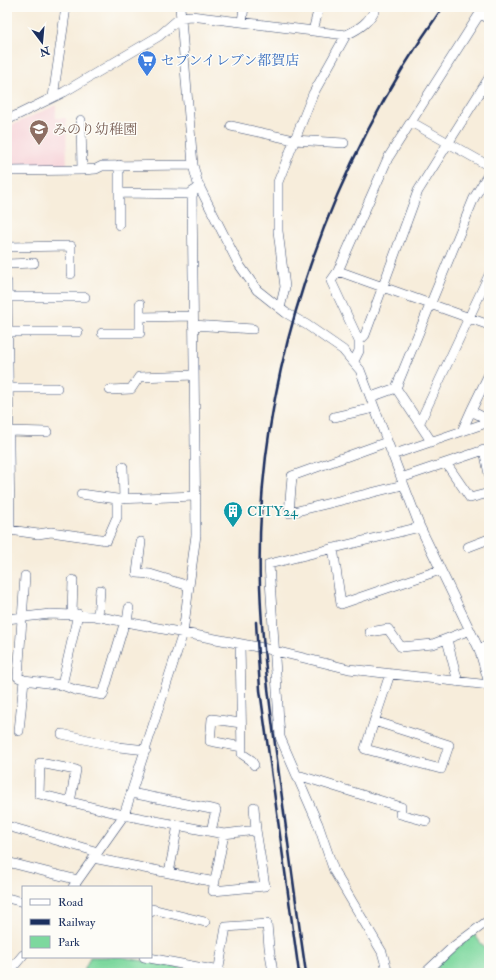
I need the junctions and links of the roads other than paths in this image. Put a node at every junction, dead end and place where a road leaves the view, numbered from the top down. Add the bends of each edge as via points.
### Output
1 (66, 7) edge
2 (179, 7) edge
3 (244, 7) edge
4 (319, 7) edge
5 (376, 7) edge
6 (482, 10) edge
7 (181, 17) junction
8 (489, 19) edge
9 (242, 22) junction
10 (313, 31) junction
11 (346, 36) junction
12 (489, 78) edge
13 (53, 97) junction
14 (7, 120) edge
15 (81, 120) dead end
16 (411, 122) junction
17 (232, 126) dead end
18 (294, 140) junction
19 (344, 142) dead end
20 (448, 144) junction
21 (119, 165) junction
22 (193, 165) junction
23 (489, 166) edge
24 (82, 170) junction
25 (7, 171) edge
26 (489, 173) edge
27 (200, 188) junction
28 (120, 193) junction
29 (193, 194) junction
30 (120, 225) dead end
31 (7, 247) edge
32 (34, 263) dead end
33 (7, 264) edge
34 (73, 270) dead end
35 (338, 271) junction
36 (489, 275) edge
37 (7, 282) edge
38 (382, 287) junction
39 (7, 293) edge
40 (7, 297) edge
41 (85, 297) dead end
42 (140, 304) dead end
43 (432, 304) junction
44 (280, 308) junction
45 (140, 317) junction
46 (469, 318) junction
47 (193, 320) junction
48 (489, 325) edge
49 (253, 329) dead end
50 (7, 332) edge
51 (78, 332) dead end
52 (102, 333) dead end
53 (359, 341) junction
54 (354, 362) junction
55 (489, 374) edge
56 (194, 375) junction
57 (7, 384) edge
58 (7, 388) edge
59 (57, 388) dead end
60 (396, 388) junction
61 (110, 390) dead end
62 (370, 397) junction
63 (374, 408) junction
64 (471, 411) junction
65 (7, 416) edge
66 (334, 417) dead end
67 (489, 421) edge
68 (420, 422) junction
69 (8, 431) edge
70 (462, 431) junction
71 (47, 432) dead end
72 (431, 441) junction
73 (387, 442) junction
74 (8, 451) edge
75 (392, 455) junction
76 (446, 463) junction
77 (123, 467) dead end
78 (489, 474) edge
79 (402, 481) junction
80 (8, 486) edge
81 (489, 493) edge
82 (82, 494) dead end
83 (196, 496) junction
84 (121, 499) junction
85 (420, 527) junction
86 (8, 530) edge
87 (489, 538) edge
88 (138, 546) dead end
89 (468, 547) dead end
90 (333, 548) junction
91 (440, 570) junction
92 (24, 576) dead end
93 (73, 580) dead end
94 (190, 586) junction
95 (100, 590) dead end
96 (129, 608) dead end
97 (75, 614) junction
98 (23, 616) junction
99 (98, 617) junction
100 (7, 620) edge
101 (126, 621) junction
102 (470, 630) junction
103 (370, 632) dead end
104 (183, 633) junction
105 (447, 640) junction
106 (240, 645) junction
107 (489, 645) edge
108 (479, 649) junction
109 (274, 652) junction
110 (390, 674) junction
111 (24, 680) junction
112 (458, 682) junction
113 (489, 684) edge
114 (62, 685) junction
115 (374, 721) junction
116 (241, 724) junction
117 (19, 731) dead end
118 (62, 734) dead end
119 (242, 747) junction
120 (146, 750) junction
121 (254, 765) dead end
122 (298, 777) junction
123 (131, 793) junction
124 (70, 802) junction
125 (254, 806) dead end
126 (124, 815) junction
127 (426, 821) dead end
128 (178, 825) junction
129 (7, 826) edge
130 (256, 830) junction
131 (211, 831) junction
132 (224, 834) junction
133 (96, 855) junction
134 (7, 862) edge
135 (169, 873) junction
136 (215, 882) junction
137 (75, 884) edge
138 (7, 898) edge
139 (22, 902) edge
140 (152, 909) edge
141 (489, 920) edge
142 (205, 922) dead end
143 (22, 957) edge
144 (149, 958) edge
145 (219, 972) edge
146 (8, 973) edge
147 (273, 973) edge
148 (388, 973) edge
149 (425, 973) edge

1 - 13 street
2 - 7 street
3 - 9 street
4 - 10 street
5 - 11 street via 366,23
6 - 8 street
6 - 16 street
7 - 9 street
7 - 13 street via 159,36
7 - 22 street
9 - 10 street
10 - 11 street
11 - 18 street via 313,94
12 - 20 street
13 - 14 street
15 - 24 street
16 - 20 street
16 - 35 street via 388,158
17 - 18 street
18 - 19 street
18 - 44 street via 278,182 277,194 284,287
20 - 23 street
20 - 38 street via 418,191
21 - 22 street
21 - 24 street
21 - 28 street
22 - 27 street
24 - 25 street
26 - 43 street via 474,198
27 - 29 street via 192,192
27 - 44 street via 238,263 257,290
28 - 29 street
28 - 30 street
29 - 47 street
31 - 34 street via 71,246
32 - 33 street
35 - 38 street
35 - 53 street via 331,281
36 - 46 street
37 - 39 street
38 - 43 street
38 - 53 street via 364,335
39 - 40 street
40 - 41 street
40 - 50 street
42 - 45 street
43 - 46 street
43 - 60 street
44 - 54 street via 343,350
45 - 47 street
45 - 52 street via 140,333
46 - 48 street
46 - 68 street
47 - 49 street
47 - 56 street
50 - 51 street
50 - 57 street
53 - 54 street via 359,351
54 - 62 street via 360,370
55 - 64 street
56 - 61 street via 139,377 131,388
56 - 83 street
57 - 58 street
58 - 59 street
58 - 65 street
60 - 62 street
60 - 68 street
62 - 63 street
63 - 66 street
63 - 73 street
64 - 67 street
64 - 70 street
65 - 69 street
67 - 70 street
68 - 72 street
69 - 71 street
69 - 74 street
70 - 72 street
72 - 75 street
73 - 75 street
73 - 79 street via 292,476 289,513
74 - 80 street
75 - 79 street
76 - 78 street via 484,450
76 - 79 street
76 - 81 street via 470,498
77 - 84 street
79 - 85 street
80 - 86 street
82 - 84 street
83 - 84 street
83 - 94 street via 196,535
84 - 86 street via 117,517 107,540 51,532 38,534
85 - 90 street
85 - 91 street
87 - 89 street
88 - 94 street via 137,573 150,574
90 - 91 street via 341,604
90 - 109 street via 269,564
91 - 102 street
92 - 98 street
93 - 97 street
94 - 104 street
95 - 99 street
96 - 101 street
97 - 98 street
97 - 99 street
97 - 114 street
98 - 100 street
98 - 111 street via 18,677
99 - 101 street
101 - 104 street
101 - 114 street via 103,695
102 - 105 street
102 - 108 street
103 - 105 street via 388,629 401,647
104 - 106 street
104 - 120 street
105 - 112 street
106 - 109 street
106 - 116 street
107 - 108 street
108 - 113 street
109 - 110 street via 349,669
109 - 122 street via 280,737
110 - 112 street
110 - 115 street
111 - 114 street
111 - 117 street
112 - 113 street
115 - 115 street via 365,748 441,769 449,745
116 - 119 street
116 - 119 street via 212,719 210,741
118 - 120 street via 119,747
119 - 121 street via 242,754
120 - 123 street
122 - 127 street via 401,807 400,814
122 - 148 street via 334,871 382,952
123 - 126 street
123 - 131 street via 216,810
124 - 124 street via 39,794 40,763 76,770
124 - 126 street
125 - 130 street
126 - 128 street
126 - 133 street
128 - 131 street
128 - 135 street
129 - 133 street
130 - 132 street
130 - 136 street via 265,886 213,891
131 - 132 street
132 - 136 street
133 - 135 street
133 - 137 street
134 - 137 street
135 - 136 street
138 - 139 street
140 - 142 street
141 - 149 street via 454,946
143 - 146 street
144 - 145 street
145 - 147 street via 226,927 267,924

